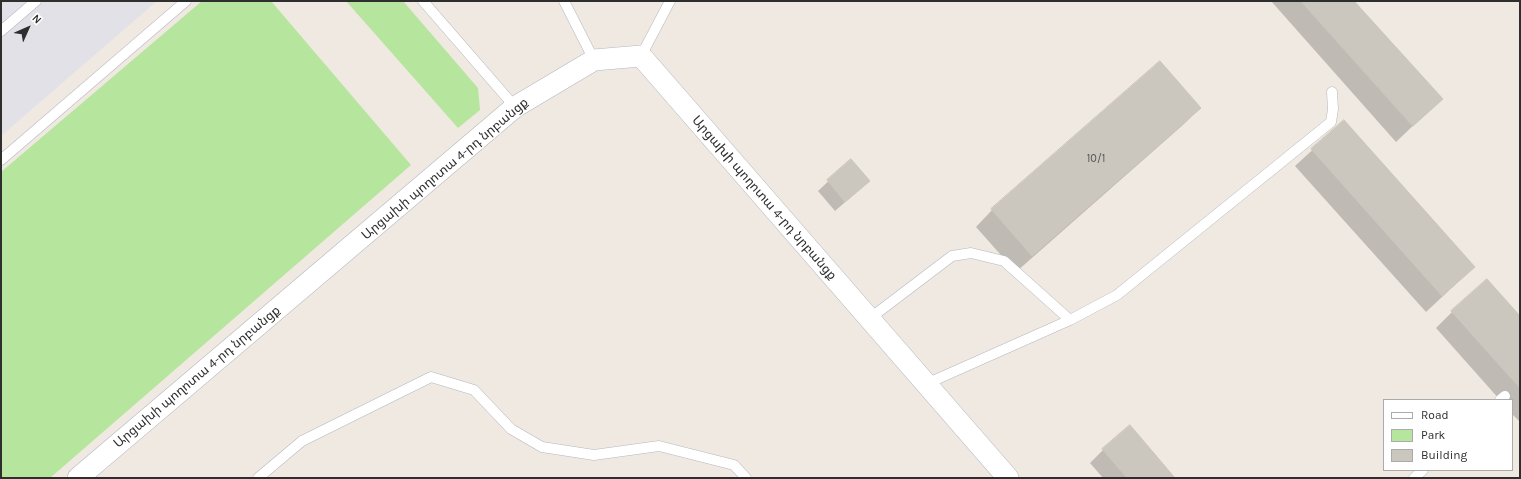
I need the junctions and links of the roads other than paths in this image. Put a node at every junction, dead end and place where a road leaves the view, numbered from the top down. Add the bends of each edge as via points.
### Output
1 (36, 1) edge
2 (186, 1) edge
3 (423, 1) edge
4 (564, 1) edge
5 (670, 1) edge
6 (1, 31) edge
7 (640, 56) junction
8 (594, 60) junction
9 (1332, 92) dead end
10 (516, 107) junction
11 (1, 160) edge
12 (869, 319) junction
13 (1070, 320) junction
14 (926, 384) junction
15 (1422, 471) edge
16 (78, 478) edge
17 (258, 478) edge
18 (746, 478) edge
19 (1008, 478) edge
20 (1414, 478) edge

1 - 6 lane
2 - 11 lane
3 - 10 lane
4 - 8 lane
5 - 7 lane
7 - 8 street, Արցախի պողոտա 4-րդ նրբանցք
7 - 12 street, Արցախի պողոտա 4-րդ նրբանցք
8 - 10 street, Արցախի պողոտա 4-րդ նրբանցք
9 - 13 lane via 1331,122 1117,296
10 - 16 street, Արցախի պողոտա 4-րդ նրբանցք
12 - 13 lane via 952,256 971,252 1004,261
12 - 14 street, Արցախի պողոտա 4-րդ նրբանցք
13 - 14 lane
14 - 19 street, Արցախի պողոտա 4-րդ նրբանցք
15 - 20 lane
17 - 18 lane via 302,441 431,377 474,390 511,429 542,447 594,455 659,446 734,465

